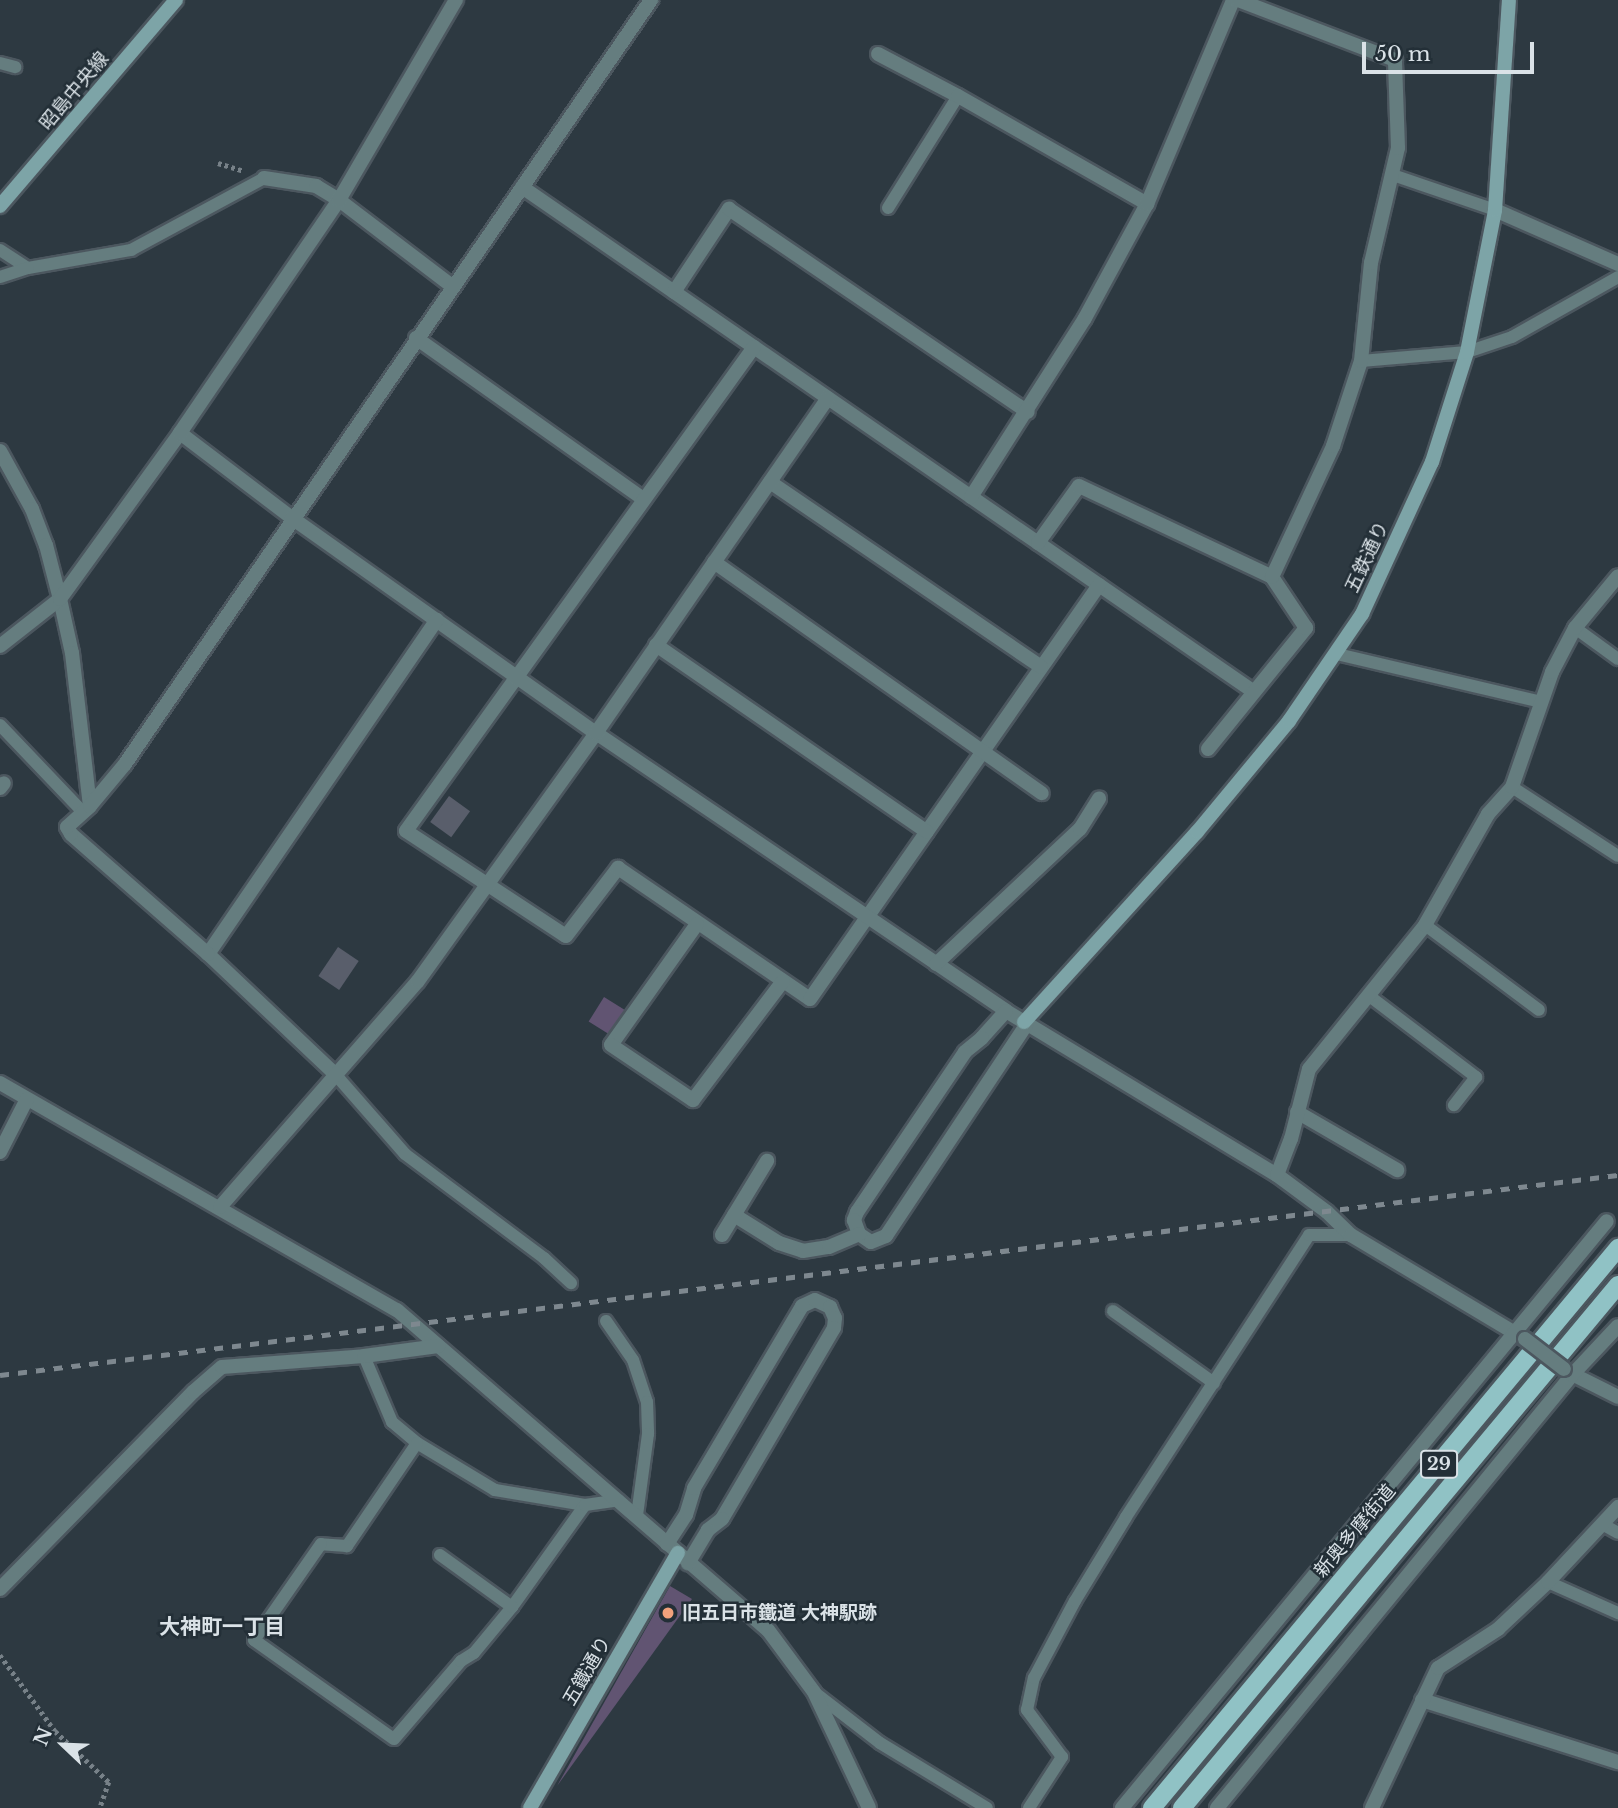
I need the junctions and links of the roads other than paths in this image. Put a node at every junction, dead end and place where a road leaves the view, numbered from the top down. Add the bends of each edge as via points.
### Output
1 (176, 0) edge
2 (456, 0) edge
3 (651, 0) edge
4 (1233, 0) edge
5 (1238, 0) edge
6 (1509, 0) edge
7 (878, 54) dead end
8 (0, 63) edge
9 (15, 67) dead end
10 (958, 96) junction
11 (1393, 175) junction
12 (264, 178) joint
13 (522, 187) junction
14 (339, 200) junction
15 (1147, 204) junction
16 (0, 206) edge
17 (888, 208) dead end
18 (1495, 209) junction
19 (0, 250) edge
20 (1618, 264) edge
21 (28, 268) junction
22 (0, 277) edge
23 (1618, 277) edge
24 (453, 287) junction
25 (674, 292) junction
26 (416, 338) junction
27 (754, 347) junction
28 (1467, 352) junction
29 (1361, 361) junction
30 (828, 398) junction
31 (1028, 412) junction
32 (180, 433) junction
33 (0, 451) edge
34 (770, 482) junction
35 (971, 497) junction
36 (643, 499) junction
37 (292, 517) junction
38 (1038, 543) junction
39 (714, 562) junction
40 (1618, 576) edge
41 (1272, 577) junction
42 (1099, 584) junction
43 (60, 599) junction
44 (437, 620) junction
45 (1575, 628) junction
46 (656, 645) junction
47 (0, 646) edge
48 (1337, 654) junction
49 (1618, 659) edge
50 (1041, 667) junction
51 (517, 676) junction
52 (1254, 692) junction
53 (1541, 702) junction
54 (0, 725) edge
55 (596, 733) junction
56 (1208, 749) dead end
57 (984, 750) junction
58 (1512, 787) junction
59 (1042, 793) dead end
60 (1099, 798) dead end
61 (86, 809) junction
62 (927, 832) junction
63 (1618, 856) edge
64 (488, 885) junction
65 (868, 918) junction
66 (697, 923) junction
67 (1424, 925) junction
68 (208, 954) junction
69 (936, 964) junction
70 (783, 981) junction
71 (1368, 995) junction
72 (1539, 1010) dead end
73 (1006, 1011) junction
74 (1026, 1023) junction
75 (335, 1074) junction
76 (0, 1083) edge
77 (27, 1099) junction
78 (1454, 1105) dead end
79 (1297, 1112) junction
80 (0, 1152) edge
81 (767, 1161) dead end
82 (1397, 1170) dead end
83 (1277, 1175) junction
84 (220, 1207) junction
85 (734, 1216) junction
86 (1607, 1221) dead end
87 (859, 1234) junction
88 (722, 1235) dead end
89 (1351, 1235) junction
90 (1618, 1248) edge
91 (571, 1283) dead end
92 (1618, 1285) edge
93 (1114, 1311) dead end
94 (606, 1321) dead end
95 (1618, 1326) edge
96 (1521, 1336) junction
97 (439, 1346) junction
98 (364, 1356) junction
99 (1568, 1372) junction
100 (1214, 1383) junction
101 (1618, 1397) edge
102 (417, 1443) junction
103 (619, 1500) junction
104 (585, 1505) junction
105 (1618, 1507) edge
106 (637, 1515) junction
107 (1602, 1524) junction
108 (1618, 1533) edge
109 (678, 1553) junction
110 (440, 1555) dead end
111 (1548, 1582) junction
112 (0, 1589) edge
113 (512, 1607) junction
114 (1618, 1613) edge
115 (814, 1692) junction
116 (1422, 1700) junction
117 (1618, 1762) edge
118 (530, 1808) edge
119 (869, 1808) edge
120 (987, 1808) edge
121 (1030, 1808) edge
122 (1122, 1808) edge
123 (1152, 1808) edge
124 (1182, 1808) edge
125 (1217, 1808) edge
126 (1372, 1808) edge

1 - 16 street, 昭島中央線
2 - 14 street
3 - 13 street
4 - 15 street
5 - 11 street via 1395,60 1398,148
6 - 18 street, 五鉄通り
7 - 10 street
8 - 9 lane
10 - 15 street
10 - 17 lane
11 - 18 lane
11 - 29 street via 1371,262
12 - 14 street via 316,186
12 - 21 lane via 131,250
13 - 24 street
13 - 25 street
14 - 24 street
14 - 32 street
15 - 31 street via 1086,318
18 - 20 street
18 - 28 street, 五鉄通り
19 - 21 lane
21 - 22 lane
23 - 28 lane via 1512,337
24 - 26 street
25 - 27 street
25 - 31 street via 729,209
26 - 36 street
26 - 37 street
27 - 30 street
27 - 36 street
28 - 29 lane
28 - 48 street, 五鉄通り via 1432,462 1362,614
29 - 41 street via 1333,446
30 - 34 street
30 - 35 street
31 - 35 street
32 - 37 street
32 - 43 street
33 - 43 street via 32,509
34 - 39 street
34 - 50 street
35 - 38 street
36 - 51 street
37 - 44 street
37 - 61 street via 125,764
38 - 41 street via 1079,486
38 - 42 street
39 - 46 street
39 - 57 street
40 - 45 street
41 - 52 street via 1306,628
42 - 50 street
42 - 52 street
43 - 47 street
43 - 61 street via 72,653
44 - 51 street
44 - 68 street
45 - 49 lane
45 - 53 street
46 - 55 street
46 - 62 street
48 - 53 lane
48 - 74 street, 五鉄通り via 1289,721 1197,832
50 - 57 street
51 - 55 street
51 - 64 street via 406,831
52 - 56 street
53 - 58 street
54 - 61 lane
55 - 64 street
55 - 65 street
57 - 59 street
57 - 62 street
58 - 63 lane
58 - 67 street via 1488,814
60 - 69 street via 1080,829
61 - 68 street via 69,822 71,834
62 - 65 street
64 - 66 street via 566,936 618,868
64 - 75 street via 418,981
65 - 69 street
65 - 70 street via 810,999
66 - 70 street
66 - 70 street via 611,1045 631,1059 693,1100
67 - 71 street
67 - 72 lane
68 - 75 street
69 - 73 street
71 - 78 lane via 1476,1077
71 - 79 street via 1309,1069
73 - 74 street
73 - 87 street via 965,1052 857,1212 854,1220
74 - 83 street
74 - 87 street via 886,1236 871,1242
75 - 84 street
75 - 91 lane via 405,1154
76 - 77 street
77 - 80 street
77 - 84 street
79 - 82 street
79 - 83 street
81 - 85 street
83 - 89 street
84 - 97 street via 397,1310
85 - 87 street via 779,1243 803,1251 829,1247
85 - 88 street
86 - 96 street
89 - 96 street
89 - 100 lane via 1309,1235
90 - 123 main road, 新奥多摩街道 / 29
92 - 124 main road, 29
93 - 100 lane
94 - 106 lane via 633,1360 647,1402 649,1434
95 - 99 street
96 - 99 street, bridge
96 - 122 street
97 - 98 street
97 - 103 street
98 - 102 lane via 392,1422
98 - 112 street via 222,1367
99 - 101 street
99 - 125 street
100 - 121 lane via 1126,1517 1034,1678 1027,1710 1062,1757
102 - 104 lane via 495,1490
102 - 113 lane via 348,1546 321,1544 254,1640 394,1739
103 - 104 lane
103 - 106 street
104 - 113 lane
105 - 107 street
106 - 109 street
107 - 108 lane
107 - 111 street
109 - 109 street via 694,1488 802,1306 815,1300 830,1307 834,1328 723,1518
109 - 115 street via 768,1630
109 - 118 street, 五鐵通り
110 - 113 lane
111 - 114 lane
111 - 116 street via 1498,1629 1438,1668
115 - 119 street
115 - 120 lane via 880,1743
116 - 117 street
116 - 126 street

